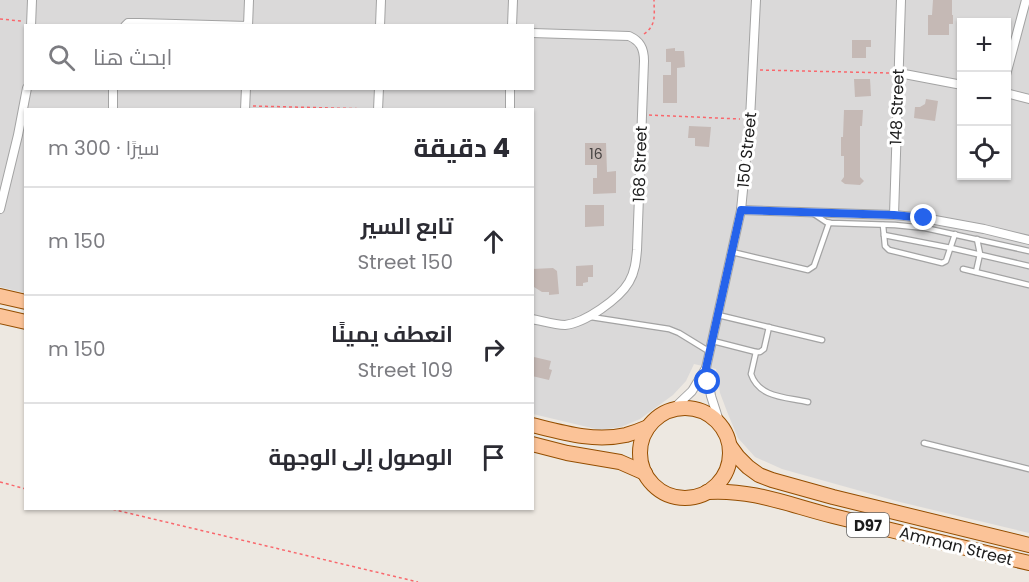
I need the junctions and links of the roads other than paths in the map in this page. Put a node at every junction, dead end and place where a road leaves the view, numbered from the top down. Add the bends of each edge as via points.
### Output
1 (32, 0) edge
2 (249, 0) edge
3 (381, 0) edge
4 (513, 0) edge
5 (756, 0) edge
6 (901, 0) edge
7 (1026, 0) edge
8 (31, 24) edge
9 (128, 24) edge
10 (175, 24) edge
11 (248, 24) edge
12 (380, 24) edge
13 (512, 24) edge
14 (534, 33) edge
15 (1007, 72) edge
16 (898, 73) junction
17 (957, 84) edge
18 (27, 90) edge
19 (113, 90) edge
20 (246, 90) edge
21 (379, 90) edge
22 (510, 90) edge
23 (1011, 94) edge
24 (1029, 99) edge
25 (245, 107) edge
26 (113, 108) edge
27 (378, 108) edge
28 (510, 108) edge
29 (0, 209) edge
30 (741, 210) junction
31 (812, 212) junction
32 (894, 215) junction
33 (829, 223) junction
34 (883, 225) junction
35 (955, 234) junction
36 (884, 235) junction
37 (1014, 236) junction
38 (977, 239) junction
39 (1029, 240) edge
40 (951, 248) junction
41 (1018, 248) junction
42 (1029, 251) edge
43 (732, 252) junction
44 (980, 254) junction
45 (1029, 266) edge
46 (963, 268) dead end
47 (976, 272) junction
48 (1029, 285) edge
49 (0, 296) edge
50 (24, 302) edge
51 (718, 315) junction
52 (0, 316) edge
53 (588, 316) junction
54 (534, 319) edge
55 (24, 322) edge
56 (769, 327) junction
57 (822, 340) dead end
58 (713, 341) junction
59 (711, 352) junction
60 (756, 352) junction
61 (706, 368) junction
62 (808, 402) dead end
63 (672, 410) junction
64 (720, 424) junction
65 (534, 425) edge
66 (648, 427) junction
67 (924, 443) dead end
68 (534, 445) edge
69 (730, 446) junction
70 (1029, 469) edge
71 (645, 473) junction
72 (707, 492) junction
73 (1029, 544) edge
74 (1029, 563) edge

1 - 8 street
2 - 11 street
3 - 12 street
4 - 13 street
5 - 30 street, 150 Street
6 - 16 street, 148 Street
7 - 15 street
9 - 10 street
14 - 53 street, 168 Street via 628,36 636,39 644,53 636,266 622,292
16 - 17 street
16 - 32 street, 148 Street
18 - 29 street
19 - 26 street
20 - 25 street
21 - 27 street
22 - 28 street
23 - 24 street
30 - 31 street
30 - 43 street, 150 Street
31 - 32 street
31 - 33 lane
32 - 37 street via 955,222
33 - 34 lane
33 - 43 lane via 814,266 807,270
34 - 35 lane
34 - 36 lane
35 - 38 lane
35 - 40 lane
36 - 40 lane
36 - 40 lane via 889,250 942,264
37 - 39 street
37 - 41 lane
38 - 41 lane
38 - 44 lane
40 - 44 lane
41 - 42 lane
43 - 51 street, 150 Street
44 - 45 lane
44 - 47 lane
46 - 47 lane
47 - 48 lane
49 - 50 main road
51 - 56 lane
51 - 58 street, 150 Street
52 - 55 main road
53 - 54 street, 168 Street via 566,324
53 - 59 lane via 669,329
56 - 57 lane
56 - 60 lane via 764,349
58 - 59 street, 150 Street
58 - 60 lane
59 - 61 street, 150 Street
60 - 62 lane via 751,374 760,388 769,394
61 - 63 street, 150 Street via 692,391
61 - 64 street, 150 Street
63 - 64 main road via 698,410
63 - 66 main road
64 - 69 main road
65 - 66 main road via 605,438
66 - 71 main road via 640,449
67 - 70 lane
68 - 71 main road via 620,462
69 - 72 main road via 726,472
69 - 73 main road, Amman Street / D97 via 759,475 782,483
71 - 72 main road via 652,483 672,496 690,497
72 - 74 main road, Amman Street / D97 via 752,494

